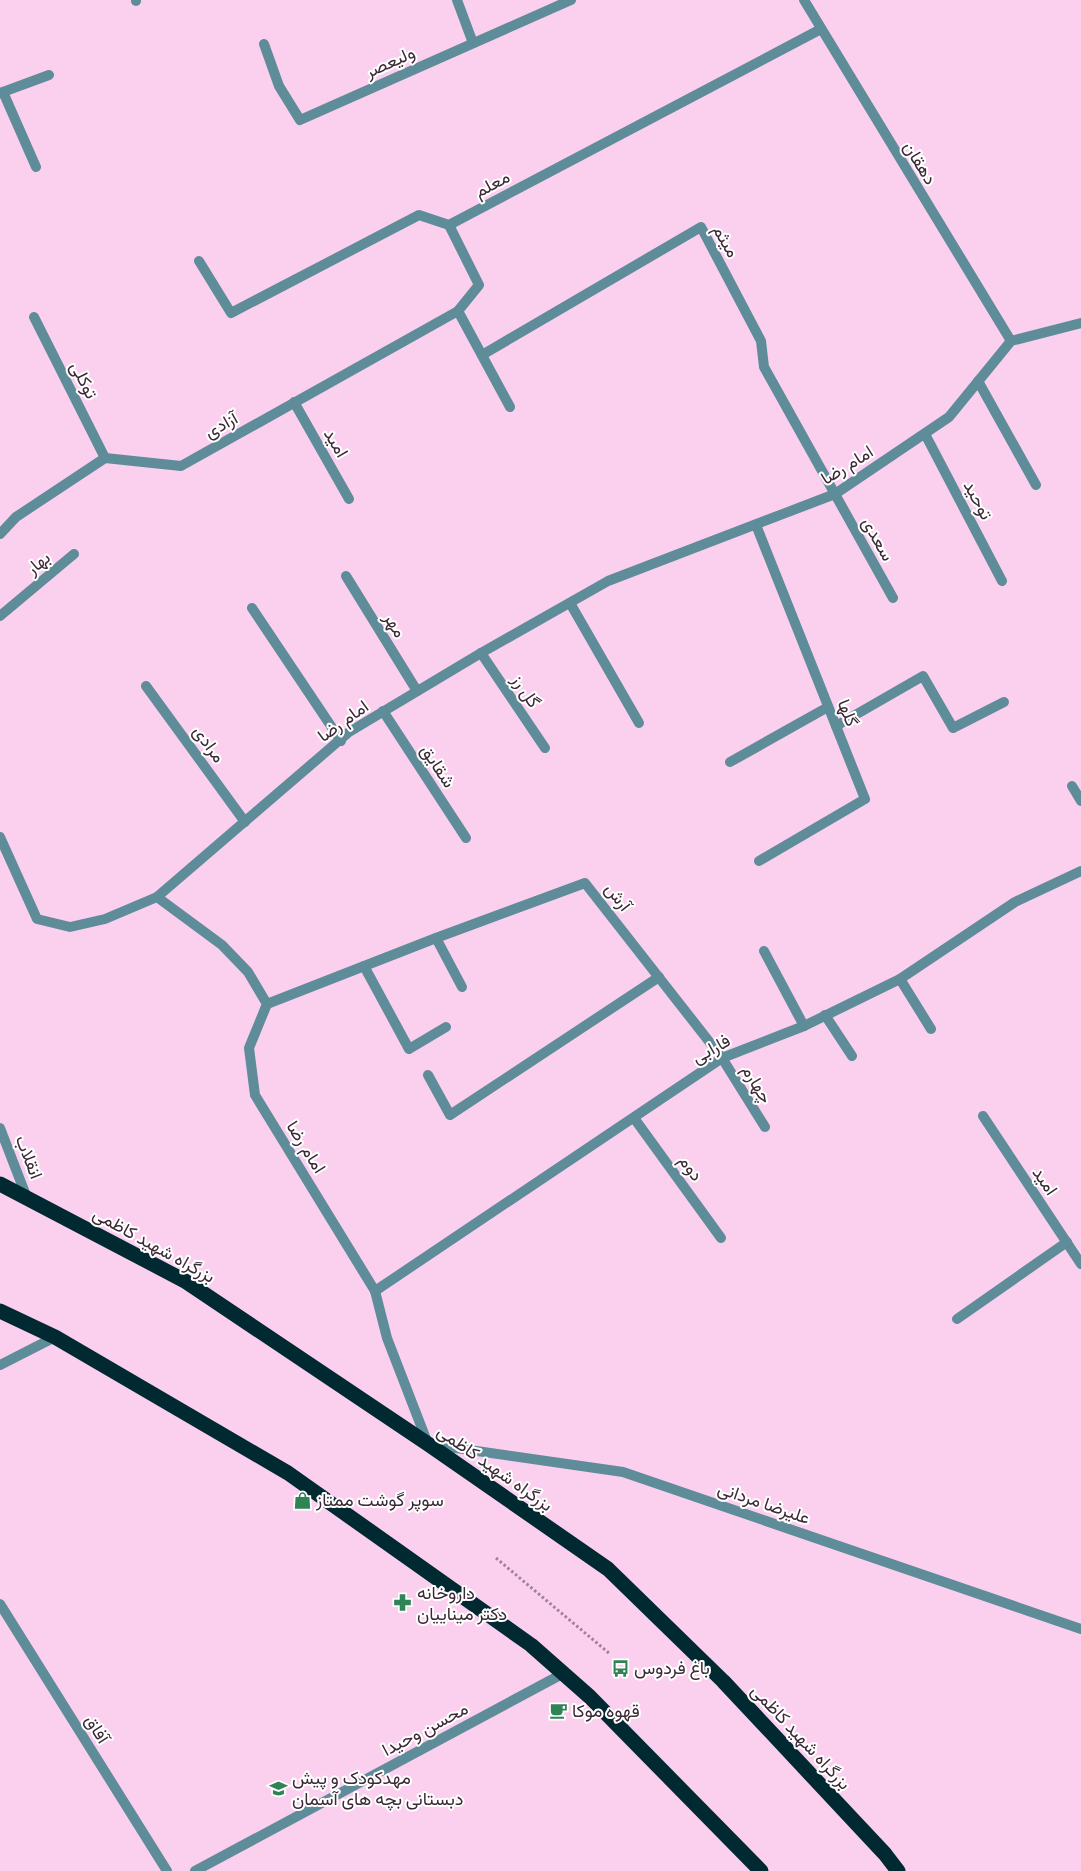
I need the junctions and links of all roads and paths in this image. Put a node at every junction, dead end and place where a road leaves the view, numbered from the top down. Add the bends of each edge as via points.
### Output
1 (457, 0) edge
2 (569, 0) edge
3 (804, 0) edge
4 (821, 29) junction
5 (473, 43) junction
6 (264, 44) dead end
7 (49, 74) dead end
8 (1, 93) edge
9 (36, 167) dead end
10 (449, 225) junction
11 (199, 261) dead end
12 (458, 311) junction
13 (34, 317) dead end
14 (1081, 323) edge
15 (1011, 341) junction
16 (482, 355) junction
17 (978, 381) junction
18 (294, 402) junction
19 (510, 406) dead end
20 (925, 434) junction
21 (105, 458) junction
22 (1036, 485) dead end
23 (835, 494) junction
24 (349, 499) dead end
25 (756, 525) junction
26 (0, 534) edge
27 (74, 554) dead end
28 (346, 576) dead end
29 (1002, 582) dead end
30 (893, 598) dead end
31 (570, 603) junction
32 (252, 608) dead end
33 (0, 616) edge
34 (481, 653) junction
35 (146, 686) dead end
36 (417, 691) junction
37 (1004, 702) dead end
38 (828, 707) junction
39 (383, 712) junction
40 (639, 723) dead end
41 (836, 726) junction
42 (341, 741) junction
43 (545, 748) dead end
44 (730, 762) dead end
45 (1072, 786) dead end
46 (1081, 801) edge
47 (245, 822) junction
48 (0, 837) edge
49 (466, 838) dead end
50 (759, 861) dead end
51 (1081, 870) edge
52 (157, 897) junction
53 (436, 938) junction
54 (764, 951) dead end
55 (364, 966) junction
56 (659, 977) junction
57 (900, 979) junction
58 (462, 987) dead end
59 (267, 1004) junction
60 (825, 1015) junction
61 (804, 1026) junction
62 (446, 1027) dead end
63 (931, 1029) dead end
64 (852, 1056) dead end
65 (722, 1058) junction
66 (428, 1075) dead end
67 (982, 1116) dead end
68 (634, 1118) junction
69 (765, 1127) dead end
70 (0, 1128) edge
71 (0, 1184) edge
72 (27, 1198) junction
73 (721, 1238) dead end
74 (1067, 1242) junction
75 (1081, 1264) edge
76 (375, 1291) junction
77 (0, 1312) edge
78 (957, 1319) dead end
79 (55, 1337) junction
80 (0, 1365) edge
81 (428, 1444) junction
82 (496, 1558) dead end
83 (0, 1604) edge
84 (1081, 1629) edge
85 (610, 1654) dead end
86 (564, 1673) junction
87 (167, 1871) edge
88 (196, 1871) edge
89 (761, 1871) edge
90 (898, 1871) edge

1 - 5 street
2 - 5 street, ولیعصر
3 - 4 street, دهقان
4 - 10 street, معلم
4 - 15 street, دهقان
5 - 6 street, ولیعصر via 300,120 279,86
7 - 8 street
8 - 9 street
10 - 11 street via 419,215 231,313
10 - 12 street via 479,286
12 - 16 street
12 - 18 street, آزادی
13 - 21 street, توکلی
14 - 15 street
15 - 17 street, امام رضا
16 - 19 street
16 - 23 street, میثم via 701,227 761,341 764,367
17 - 20 street, امام رضا via 949,417
17 - 22 street
18 - 21 street, آزادی via 181,466
18 - 24 street, امید
20 - 23 street, امام رضا
20 - 29 street, توحید
21 - 26 street via 16,517
23 - 25 street, امام رضا
23 - 30 street, سعدی
25 - 31 street, امام رضا via 608,581
25 - 38 street, گلها
27 - 33 street, بهار
28 - 36 street, مهر
31 - 34 street, امام رضا
31 - 40 street
32 - 42 street
34 - 36 street, امام رضا
34 - 43 street, گل رز
35 - 47 street, مرادی
36 - 39 street, امام رضا
37 - 41 street via 954,728 923,676
38 - 41 street, گلها
38 - 44 street
39 - 42 street, امام رضا via 349,732
39 - 49 street, شقایق
41 - 50 street, گلها via 865,799
42 - 47 street, امام رضا
45 - 46 street
47 - 52 street, امام رضا
48 - 52 street, امام رضا via 37,919 70,927 105,919
51 - 57 street, فارابی via 1014,902
52 - 59 street via 222,945 248,972
53 - 55 street, آرش
53 - 56 street, آرش via 586,883
53 - 58 street
54 - 61 street
55 - 59 street, آرش
55 - 62 street via 409,1049
56 - 65 street, آرش
56 - 66 street via 450,1115
57 - 60 street, فارابی
57 - 63 street
59 - 76 street, امام رضا via 248,1048 255,1095
60 - 61 street, فارابی
60 - 64 street
61 - 65 street, فارابی
65 - 68 street, فارابی
65 - 69 street, چهارم
67 - 74 street, امید
68 - 73 street, دوم
68 - 76 street, فارابی
70 - 72 street, انقلاب
71 - 72 highway, بزرگراه شهید کاظمی
72 - 81 highway, بزرگراه شهید کاظمی via 185,1281
74 - 75 street, امید
74 - 78 street
76 - 81 street, امام رضا via 387,1338
77 - 79 highway
79 - 80 street
79 - 86 highway via 288,1473 531,1644
81 - 84 street, علیرضا مردانی via 623,1472
81 - 90 highway, بزرگراه شهید کاظمی via 608,1569 723,1680
82 - 85 path
83 - 87 street, آفاق
86 - 88 street, محسن وحیدا
86 - 89 highway

